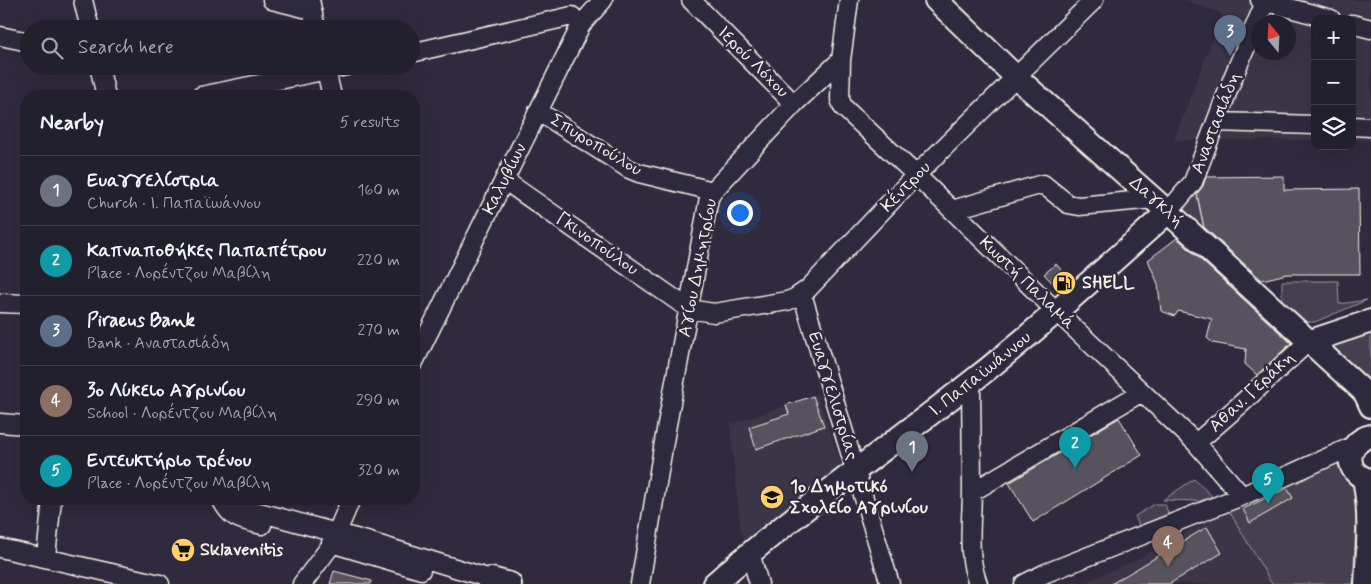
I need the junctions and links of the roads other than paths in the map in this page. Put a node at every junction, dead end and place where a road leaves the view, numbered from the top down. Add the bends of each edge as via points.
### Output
1 (83, 0) edge
2 (272, 0) edge
3 (602, 0) edge
4 (690, 0) edge
5 (848, 0) edge
6 (936, 0) edge
7 (1094, 0) edge
8 (1264, 0) edge
9 (311, 5) edge
10 (573, 14) edge
11 (1317, 15) edge
12 (88, 20) edge
13 (314, 20) edge
14 (1356, 25) edge
15 (1371, 29) edge
16 (0, 36) edge
17 (20, 40) edge
18 (420, 51) edge
19 (841, 60) junction
20 (101, 75) edge
21 (294, 75) edge
22 (327, 75) edge
23 (1016, 78) junction
24 (105, 90) edge
25 (228, 90) edge
26 (330, 90) edge
27 (794, 104) junction
28 (538, 111) junction
29 (1216, 122) junction
30 (1311, 125) edge
31 (1356, 126) edge
32 (1371, 127) edge
33 (916, 175) junction
34 (504, 180) junction
35 (713, 191) junction
36 (1161, 205) junction
37 (952, 210) junction
38 (802, 294) junction
39 (0, 303) edge
40 (20, 304) edge
41 (689, 309) junction
42 (1056, 311) junction
43 (1371, 321) edge
44 (1308, 342) junction
45 (420, 350) edge
46 (971, 382) junction
47 (1142, 392) junction
48 (1368, 397) edge
49 (0, 423) edge
50 (20, 425) edge
51 (1365, 436) edge
52 (1196, 443) junction
53 (856, 470) junction
54 (1368, 479) edge
55 (972, 492) junction
56 (1242, 496) junction
57 (51, 505) edge
58 (224, 505) edge
59 (240, 505) edge
60 (347, 505) edge
61 (335, 538) junction
62 (0, 548) edge
63 (750, 553) junction
64 (46, 557) junction
65 (1368, 577) edge
66 (490, 583) edge
67 (160, 584) edge
68 (302, 584) edge
69 (640, 584) edge
70 (714, 584) edge
71 (759, 584) edge
72 (890, 584) edge
73 (978, 584) edge
74 (1024, 584) edge

1 - 12 street
2 - 9 street
3 - 10 street, Καλυβίων
4 - 27 street, Ιερού Λόχου
5 - 19 street
6 - 23 main road, Δαγκλή
7 - 23 street, Κέντρου
8 - 11 street
8 - 29 street, Αναστασιάδη
9 - 13 street
10 - 18 street
10 - 28 street, Καλυβίων
14 - 15 street
16 - 17 street
19 - 27 street, Αγίου Δημητρίου
19 - 33 street, Κωστή Παλαμά via 840,99 843,107
20 - 24 street
21 - 25 street
22 - 26 street
23 - 33 street, Κέντρου
23 - 36 main road, Δαγκλή
27 - 35 street, Αγίου Δημητρίου
28 - 34 street, Καλυβίων
28 - 35 street, Σπυροπούλου via 629,169
29 - 30 street
29 - 36 street, Αναστασιάδη via 1193,182
31 - 32 street
33 - 37 street, Κωστή Παλαμά
33 - 38 street, Κέντρου
34 - 41 street, Γκινοπούλου
34 - 45 street, Καλυβίων
35 - 41 street, Αγίου Δημητρίου via 706,207
36 - 37 street via 1079,206 1068,204 1040,184
36 - 42 main road, Ι. Παπαϊωάννου
36 - 44 main road, Δαγκλή
37 - 42 street, Κωστή Παλαμά
38 - 41 street, Κέντρου via 714,313
38 - 53 street, Ευαγγελιστρίας
39 - 40 street
41 - 69 street, Αγίου Δημητρίου
42 - 46 main road, Ι. Παπαϊωάννου
42 - 47 street, Κωστή Παλαμά
43 - 44 main road
44 - 48 main road, Δαγκλή
44 - 52 street, Αθαν. Γεράκη
46 - 53 main road, Ι. Παπαϊωάννου
46 - 55 street
47 - 52 street, Κωστή Παλαμά
47 - 55 street
49 - 50 street
51 - 54 main road via 1351,452 1351,466
51 - 56 street
52 - 56 street, Κωστή Παλαμά
53 - 63 main road, Ι. Παπαϊωάννου
53 - 72 street, Ευαγγελιστρίας
54 - 65 main road
55 - 73 street via 971,560
56 - 74 street
57 - 64 street
58 - 61 street via 236,518
59 - 61 street
60 - 61 street
61 - 66 street
61 - 68 street
62 - 64 street
63 - 70 main road, Ι. Παπαϊωάννου
63 - 71 street
64 - 67 street

